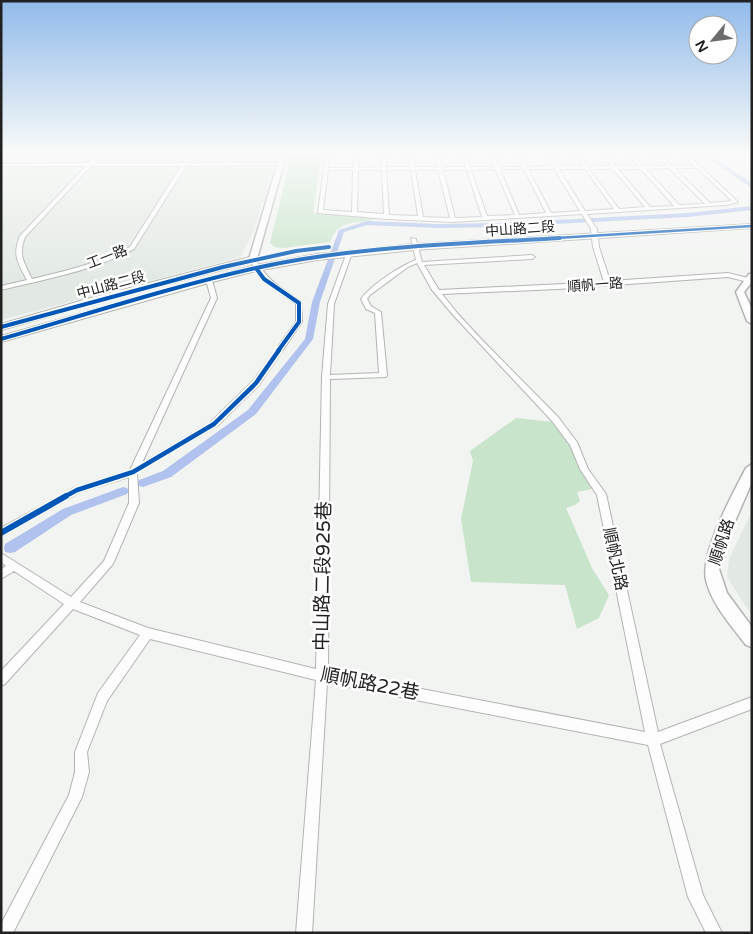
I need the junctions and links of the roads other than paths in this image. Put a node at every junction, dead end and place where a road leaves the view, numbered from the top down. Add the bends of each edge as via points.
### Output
1 (61, 196) edge
2 (164, 196) edge
3 (272, 196) edge
4 (322, 196) edge
5 (354, 196) edge
6 (385, 196) edge
7 (417, 196) edge
8 (447, 196) edge
9 (477, 196) edge
10 (509, 196) edge
11 (539, 196) edge
12 (573, 196) edge
13 (606, 196) edge
14 (637, 196) edge
15 (668, 196) edge
16 (699, 196) edge
17 (729, 196) edge
18 (709, 205) junction
19 (678, 207) junction
20 (648, 208) junction
21 (617, 210) junction
22 (584, 213) junction
23 (354, 214) junction
24 (550, 215) junction
25 (386, 217) junction
26 (518, 217) junction
27 (485, 218) junction
28 (421, 219) junction
29 (453, 220) junction
30 (752, 220) edge
31 (752, 226) edge
32 (594, 232) junction
33 (413, 243) junction
34 (348, 248) junction
35 (532, 257) dead end
36 (418, 262) junction
37 (254, 264) junction
38 (751, 279) edge
39 (209, 280) junction
40 (30, 281) junction
41 (608, 284) junction
42 (1, 288) edge
43 (438, 292) junction
44 (752, 321) edge
45 (1, 327) edge
46 (1, 339) edge
47 (326, 377) junction
48 (752, 468) edge
49 (133, 472) junction
50 (1, 534) edge
51 (1, 557) edge
52 (14, 566) junction
53 (1, 575) edge
54 (73, 604) junction
55 (148, 633) junction
56 (752, 640) edge
57 (322, 676) junction
58 (1, 680) edge
59 (752, 703) edge
60 (654, 740) junction
61 (5, 933) edge
62 (304, 933) edge
63 (714, 933) edge

1 - 40 street via 18,245 18,255
2 - 40 street, 工一路 via 132,248 94,264
3 - 37 street
4 - 23 street via 320,212
5 - 23 street
6 - 25 street
7 - 28 street
8 - 29 street
9 - 27 street
10 - 26 street
11 - 24 street
12 - 22 street
13 - 21 street
14 - 20 street
15 - 19 street
16 - 18 street
17 - 18 street via 736,202
18 - 19 street
19 - 20 street
20 - 21 street
21 - 22 street
22 - 24 street
22 - 32 street
23 - 25 street
24 - 26 street
25 - 28 street
26 - 27 street
27 - 29 street
28 - 29 street
30 - 32 main road, 中山路二段
31 - 32 main road, 中山路二段
32 - 33 main road, 中山路二段
32 - 41 street
33 - 34 main road, 中山路二段
33 - 36 street, 順帆北路
34 - 37 main road, 中山路二段
34 - 47 street, 中山路二段925巷 via 331,304
35 - 36 street
36 - 43 street, 順帆北路
36 - 47 street via 406,266 364,299 371,310 378,312 384,375
37 - 39 main road, 中山路二段
37 - 45 main road, 中山路二段 via 98,299
37 - 49 street via 264,279 299,303 299,322 256,383 214,424
38 - 41 street, 順帆一路 via 728,276
38 - 44 street via 740,292
39 - 46 main road, 中山路二段
39 - 49 street via 214,298
40 - 42 street, 工一路
41 - 43 street, 順帆一路
43 - 60 street, 順帆北路 via 552,415 573,442 583,468 601,494
47 - 57 street, 中山路二段925巷
48 - 56 street, 順帆路 via 711,568 728,607
49 - 50 street via 77,490
49 - 54 street via 134,503 108,564
51 - 52 street, 順帆路22巷
52 - 53 street
52 - 54 street, 順帆路22巷
54 - 55 street, 順帆路22巷
54 - 58 street
55 - 57 street, 順帆路22巷
55 - 61 street via 102,697 82,752 82,772 74,797
57 - 60 street, 順帆路22巷
57 - 62 street, 中山路二段925巷
59 - 60 street
60 - 63 street, 順帆北路 via 696,897

